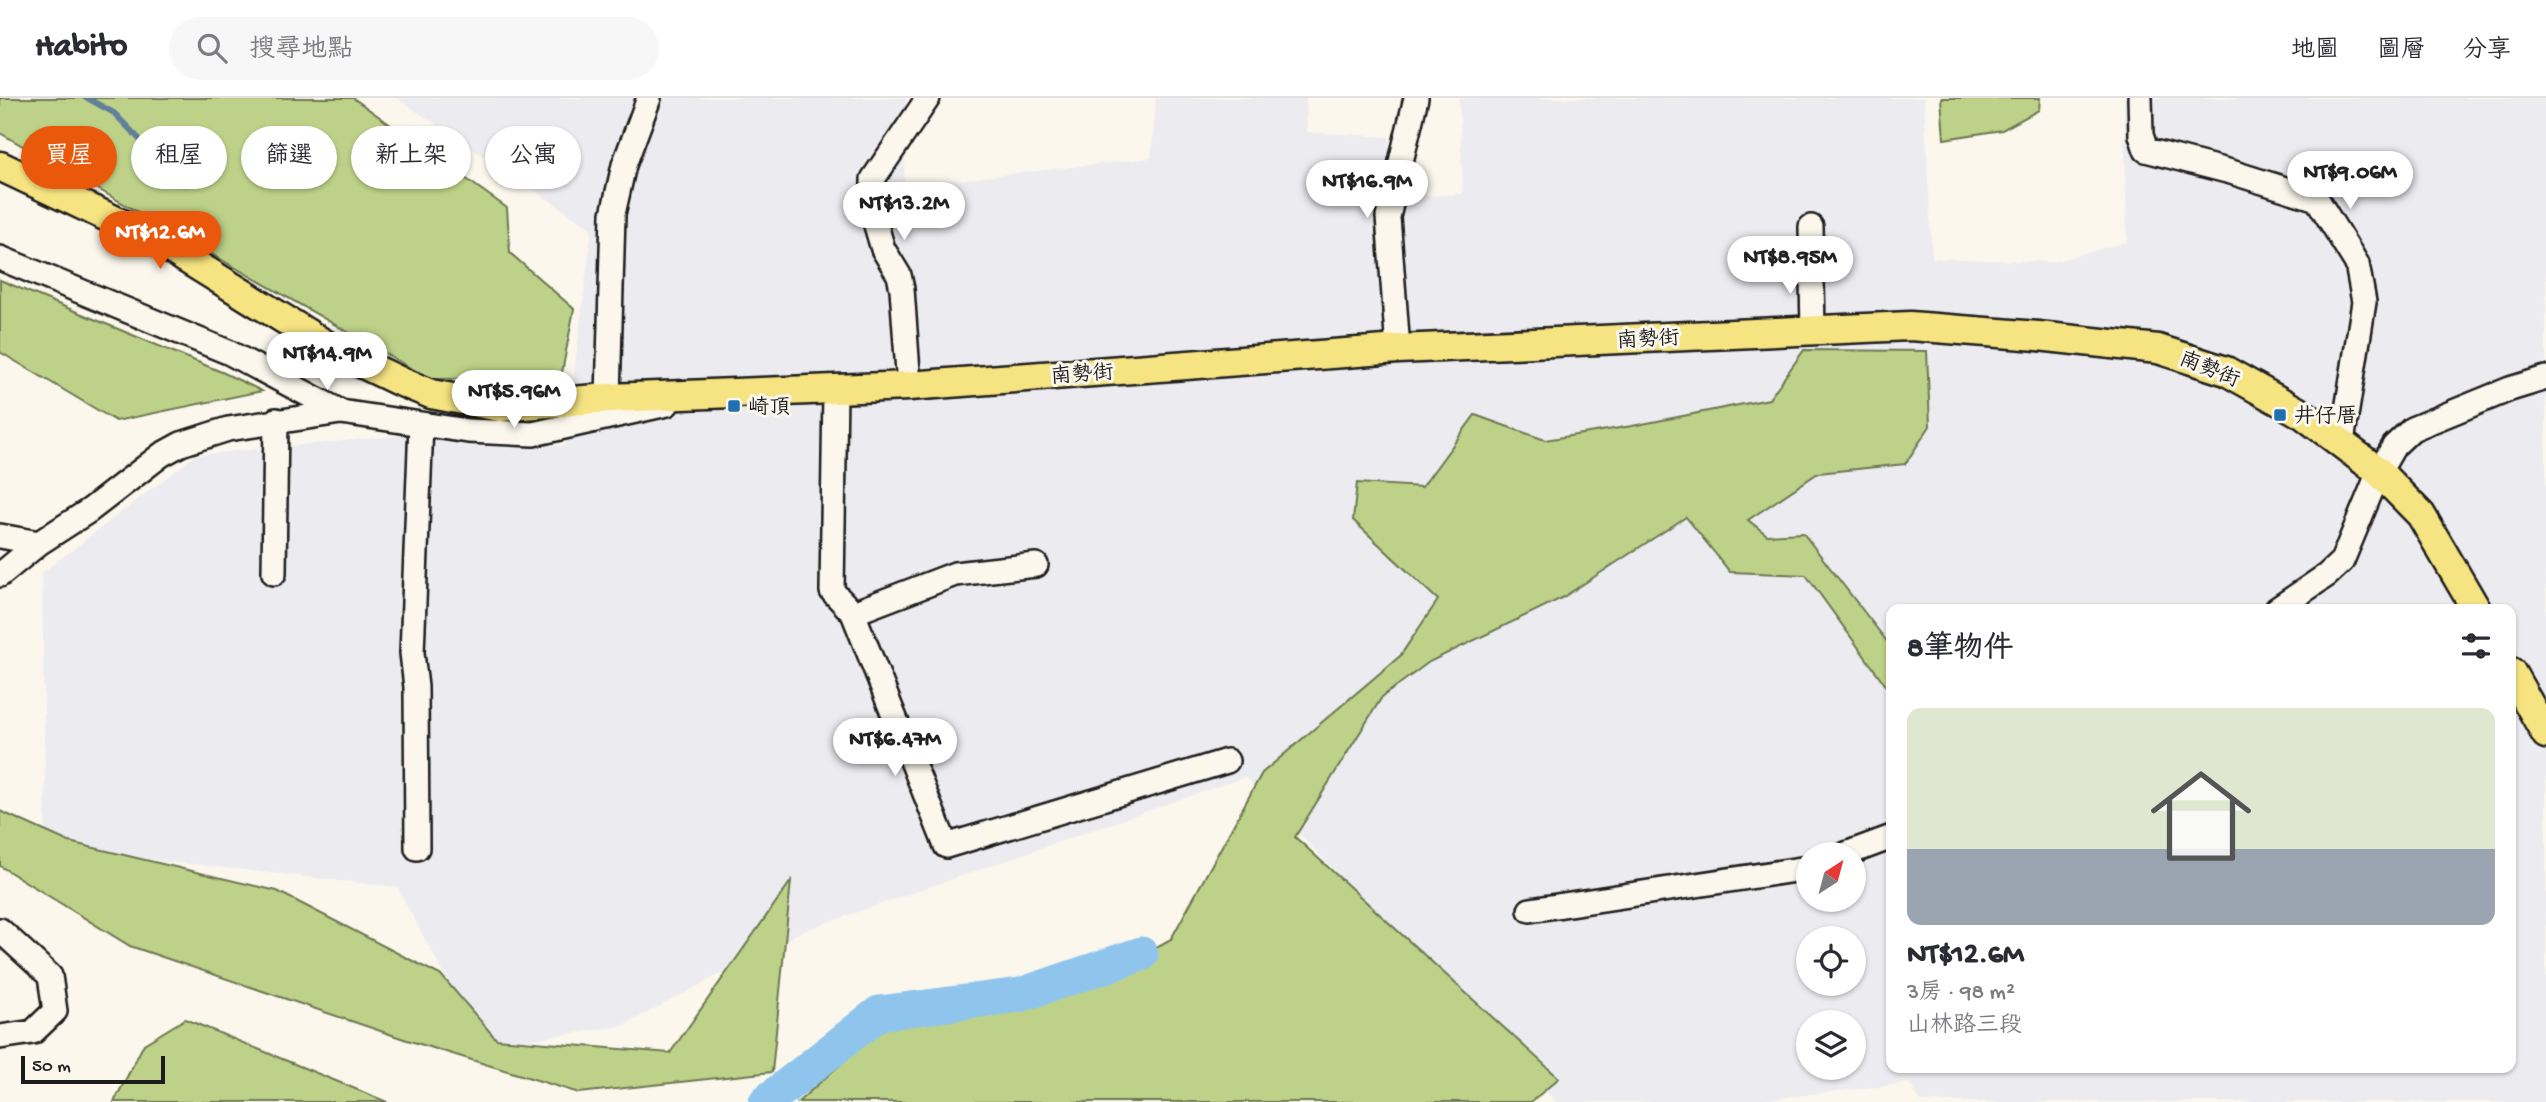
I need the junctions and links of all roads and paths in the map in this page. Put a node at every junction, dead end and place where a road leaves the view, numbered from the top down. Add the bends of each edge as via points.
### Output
1 (649, 98) edge
2 (928, 98) edge
3 (1416, 98) edge
4 (2140, 98) edge
5 (0, 166) edge
6 (1811, 227) dead end
7 (0, 258) edge
8 (1814, 331) junction
9 (1398, 349) junction
10 (2546, 378) edge
11 (909, 386) junction
12 (835, 391) junction
13 (606, 408) junction
14 (341, 412) junction
15 (275, 420) junction
16 (421, 424) junction
17 (2342, 442) junction
18 (2379, 472) junction
19 (0, 536) edge
20 (40, 543) junction
21 (1036, 565) dead end
22 (274, 573) dead end
23 (0, 575) edge
24 (2284, 604) edge
25 (2473, 604) edge
26 (853, 614) junction
27 (2516, 681) edge
28 (2546, 734) edge
29 (1227, 761) dead end
30 (1886, 839) edge
31 (1866, 847) edge
32 (417, 848) dead end
33 (1796, 870) edge
34 (1530, 910) dead end
35 (0, 930) edge
36 (0, 1037) edge

1 - 13 street via 624,165 613,214
2 - 11 street via 873,179 873,215 902,289
3 - 9 street via 1388,217
4 - 17 street via 2146,150 2318,199 2357,264 2364,302
5 - 13 main road, 南勢街 via 156,240 334,350 431,394 500,407
6 - 8 street
7 - 14 street via 228,352
8 - 9 main road, 南勢街
8 - 17 main road, 南勢街 via 1910,327 2158,349 2226,371
9 - 11 main road, 南勢街
10 - 18 street via 2412,429 2394,446
11 - 12 main road, 南勢街
12 - 13 main road, 南勢街 via 714,392
12 - 26 street via 832,591
13 - 16 street via 533,433
14 - 15 street
14 - 16 street
15 - 20 street via 181,444
15 - 22 street
16 - 32 street via 412,653
17 - 18 main road, 南勢街
18 - 24 street via 2342,561
18 - 25 main road, 南勢街 via 2421,515
19 - 20 street
20 - 23 street
21 - 26 street via 955,574
26 - 29 street via 946,846
27 - 28 main road
30 - 31 street
33 - 34 street
35 - 36 street via 50,976 55,1012 33,1032

